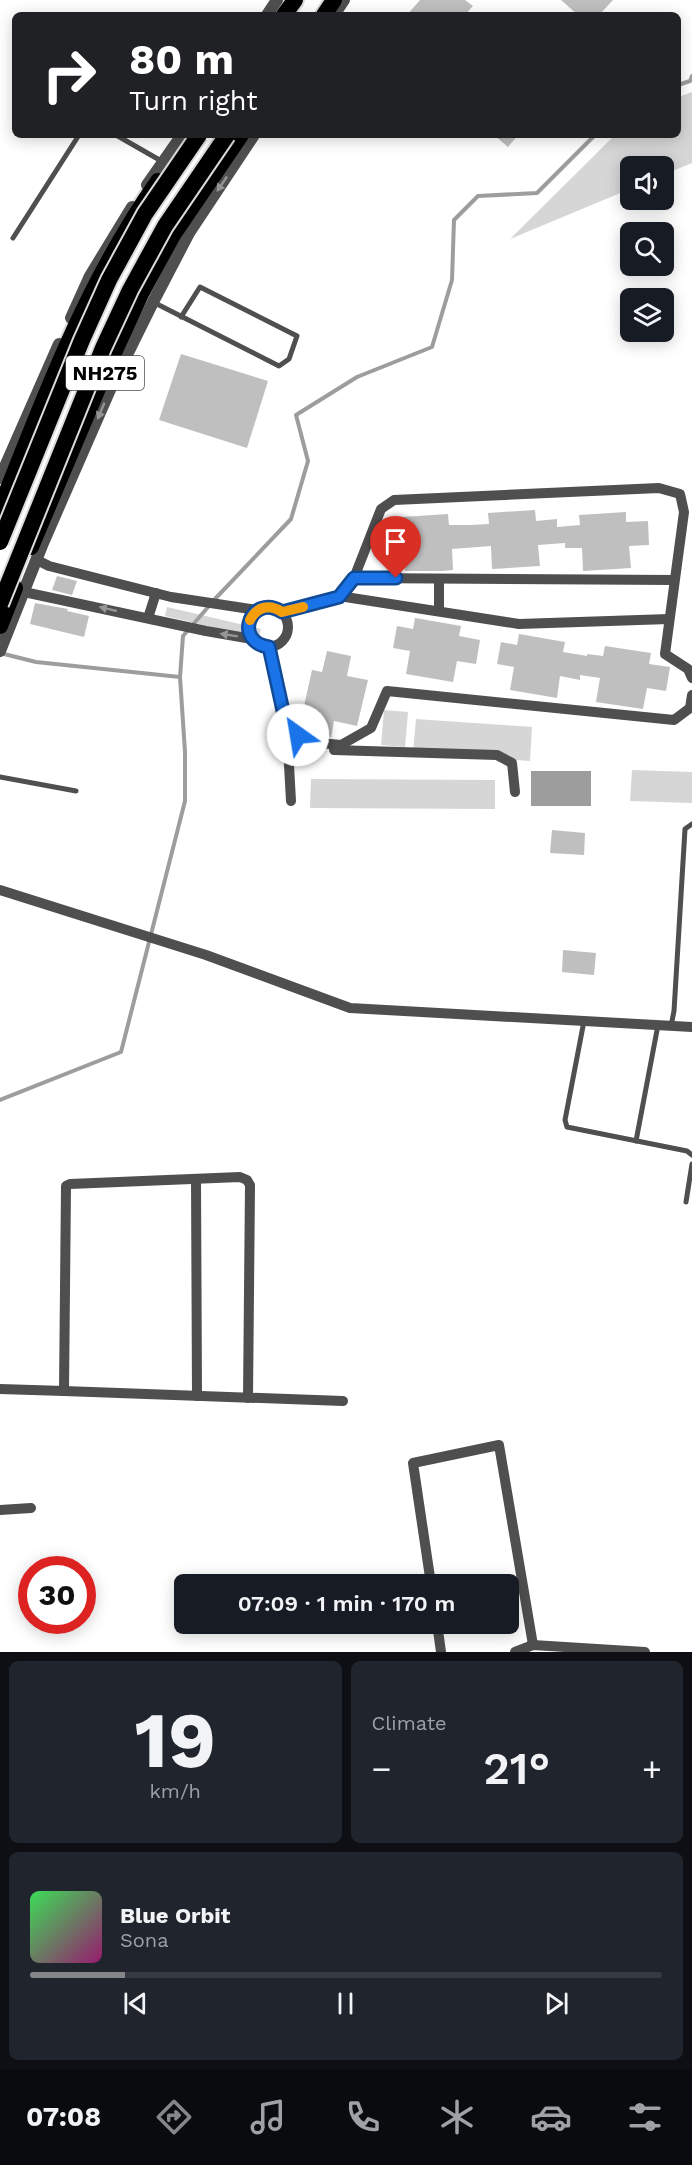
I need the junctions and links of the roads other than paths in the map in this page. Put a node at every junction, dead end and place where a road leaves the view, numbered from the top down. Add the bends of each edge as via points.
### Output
1 (77, 138) edge
2 (121, 138) edge
3 (180, 138) edge
4 (188, 138) edge
5 (197, 138) edge
6 (225, 138) edge
7 (239, 138) edge
8 (252, 138) edge
9 (163, 162) junction
10 (13, 238) dead end
11 (122, 239) junction
12 (160, 261) junction
13 (153, 302) junction
14 (182, 317) junction
15 (22, 440) junction
16 (0, 478) edge
17 (0, 509) edge
18 (0, 542) edge
19 (37, 560) junction
20 (354, 578) junction
21 (439, 579) junction
22 (674, 580) junction
23 (24, 592) junction
24 (156, 593) junction
25 (339, 597) junction
26 (0, 603) edge
27 (257, 610) junction
28 (439, 610) junction
29 (282, 612) junction
30 (148, 618) junction
31 (669, 619) junction
32 (0, 627) edge
33 (252, 639) junction
34 (269, 647) junction
35 (0, 651) edge
36 (692, 678) edge
37 (692, 694) edge
38 (287, 729) junction
39 (309, 742) junction
40 (0, 777) edge
41 (76, 791) dead end
42 (515, 792) dead end
43 (291, 801) dead end
44 (692, 824) edge
45 (0, 890) edge
46 (585, 1021) junction
47 (658, 1025) junction
48 (671, 1026) junction
49 (692, 1027) edge
50 (636, 1141) junction
51 (692, 1155) edge
52 (692, 1168) edge
53 (196, 1179) junction
54 (686, 1202) dead end
55 (0, 1389) edge
56 (64, 1390) junction
57 (197, 1396) junction
58 (249, 1398) junction
59 (343, 1401) dead end
60 (31, 1508) dead end
61 (0, 1510) edge
62 (430, 1574) edge
63 (439, 1634) edge
64 (533, 1645) junction
65 (441, 1652) edge
66 (515, 1652) edge
67 (645, 1652) edge

1 - 10 lane
2 - 9 lane
3 - 9 street, NH275
4 - 11 highway, NH275
5 - 18 highway, NH275, bridge via 145,214 109,280
6 - 26 highway, NH275, bridge via 165,226 120,310
7 - 12 highway, NH275 via 173,235
8 -> 13 street, NH275 via 189,233
9 - 15 street, NH275 via 90,276
11 - 12 highway
11 - 15 highway, NH275
12 - 32 highway, NH275 via 102,379
13 - 14 lane
13 -> 19 street, NH275 via 112,385
14 - 14 lane via 279,366 289,359 297,336 200,287
15 - 16 street, NH275
15 - 17 highway, NH275
19 - 23 street, NH275
19 - 24 street
20 - 21 street
20 - 22 street via 381,509 394,501 659,488 680,494 684,512
20 - 25 street
21 - 22 street
21 - 28 street
22 - 31 street
30 -> 23 street
23 - 35 street, NH275
24 - 27 street
24 - 30 street
25 - 28 street
25 - 29 street
27 - 29 street via 270,607
27 - 33 street via 248,627
28 - 31 street via 519,624
29 - 34 street via 288,630 281,642
33 -> 30 street
31 - 36 street via 665,654 688,669
33 - 34 street
34 - 38 street
37 - 39 street via 690,708 674,720 387,691 370,728 341,745
38 - 39 street
38 - 43 street
39 - 42 street via 311,750 497,754 512,763
40 - 41 lane
44 - 48 lane via 684,828
45 - 46 street via 195,951 350,1008
46 - 47 street
46 - 50 lane via 565,1119 567,1126
47 - 48 street
47 - 50 lane
48 - 49 street
50 - 51 lane
52 - 54 lane
53 - 56 street via 66,1186
53 - 57 street
53 - 58 street via 240,1177 250,1185
55 - 56 street
56 - 57 street
57 - 58 street
58 - 59 street
60 - 61 street
62 - 64 street via 413,1463 499,1445
63 - 65 street
64 - 66 street
64 - 67 street

